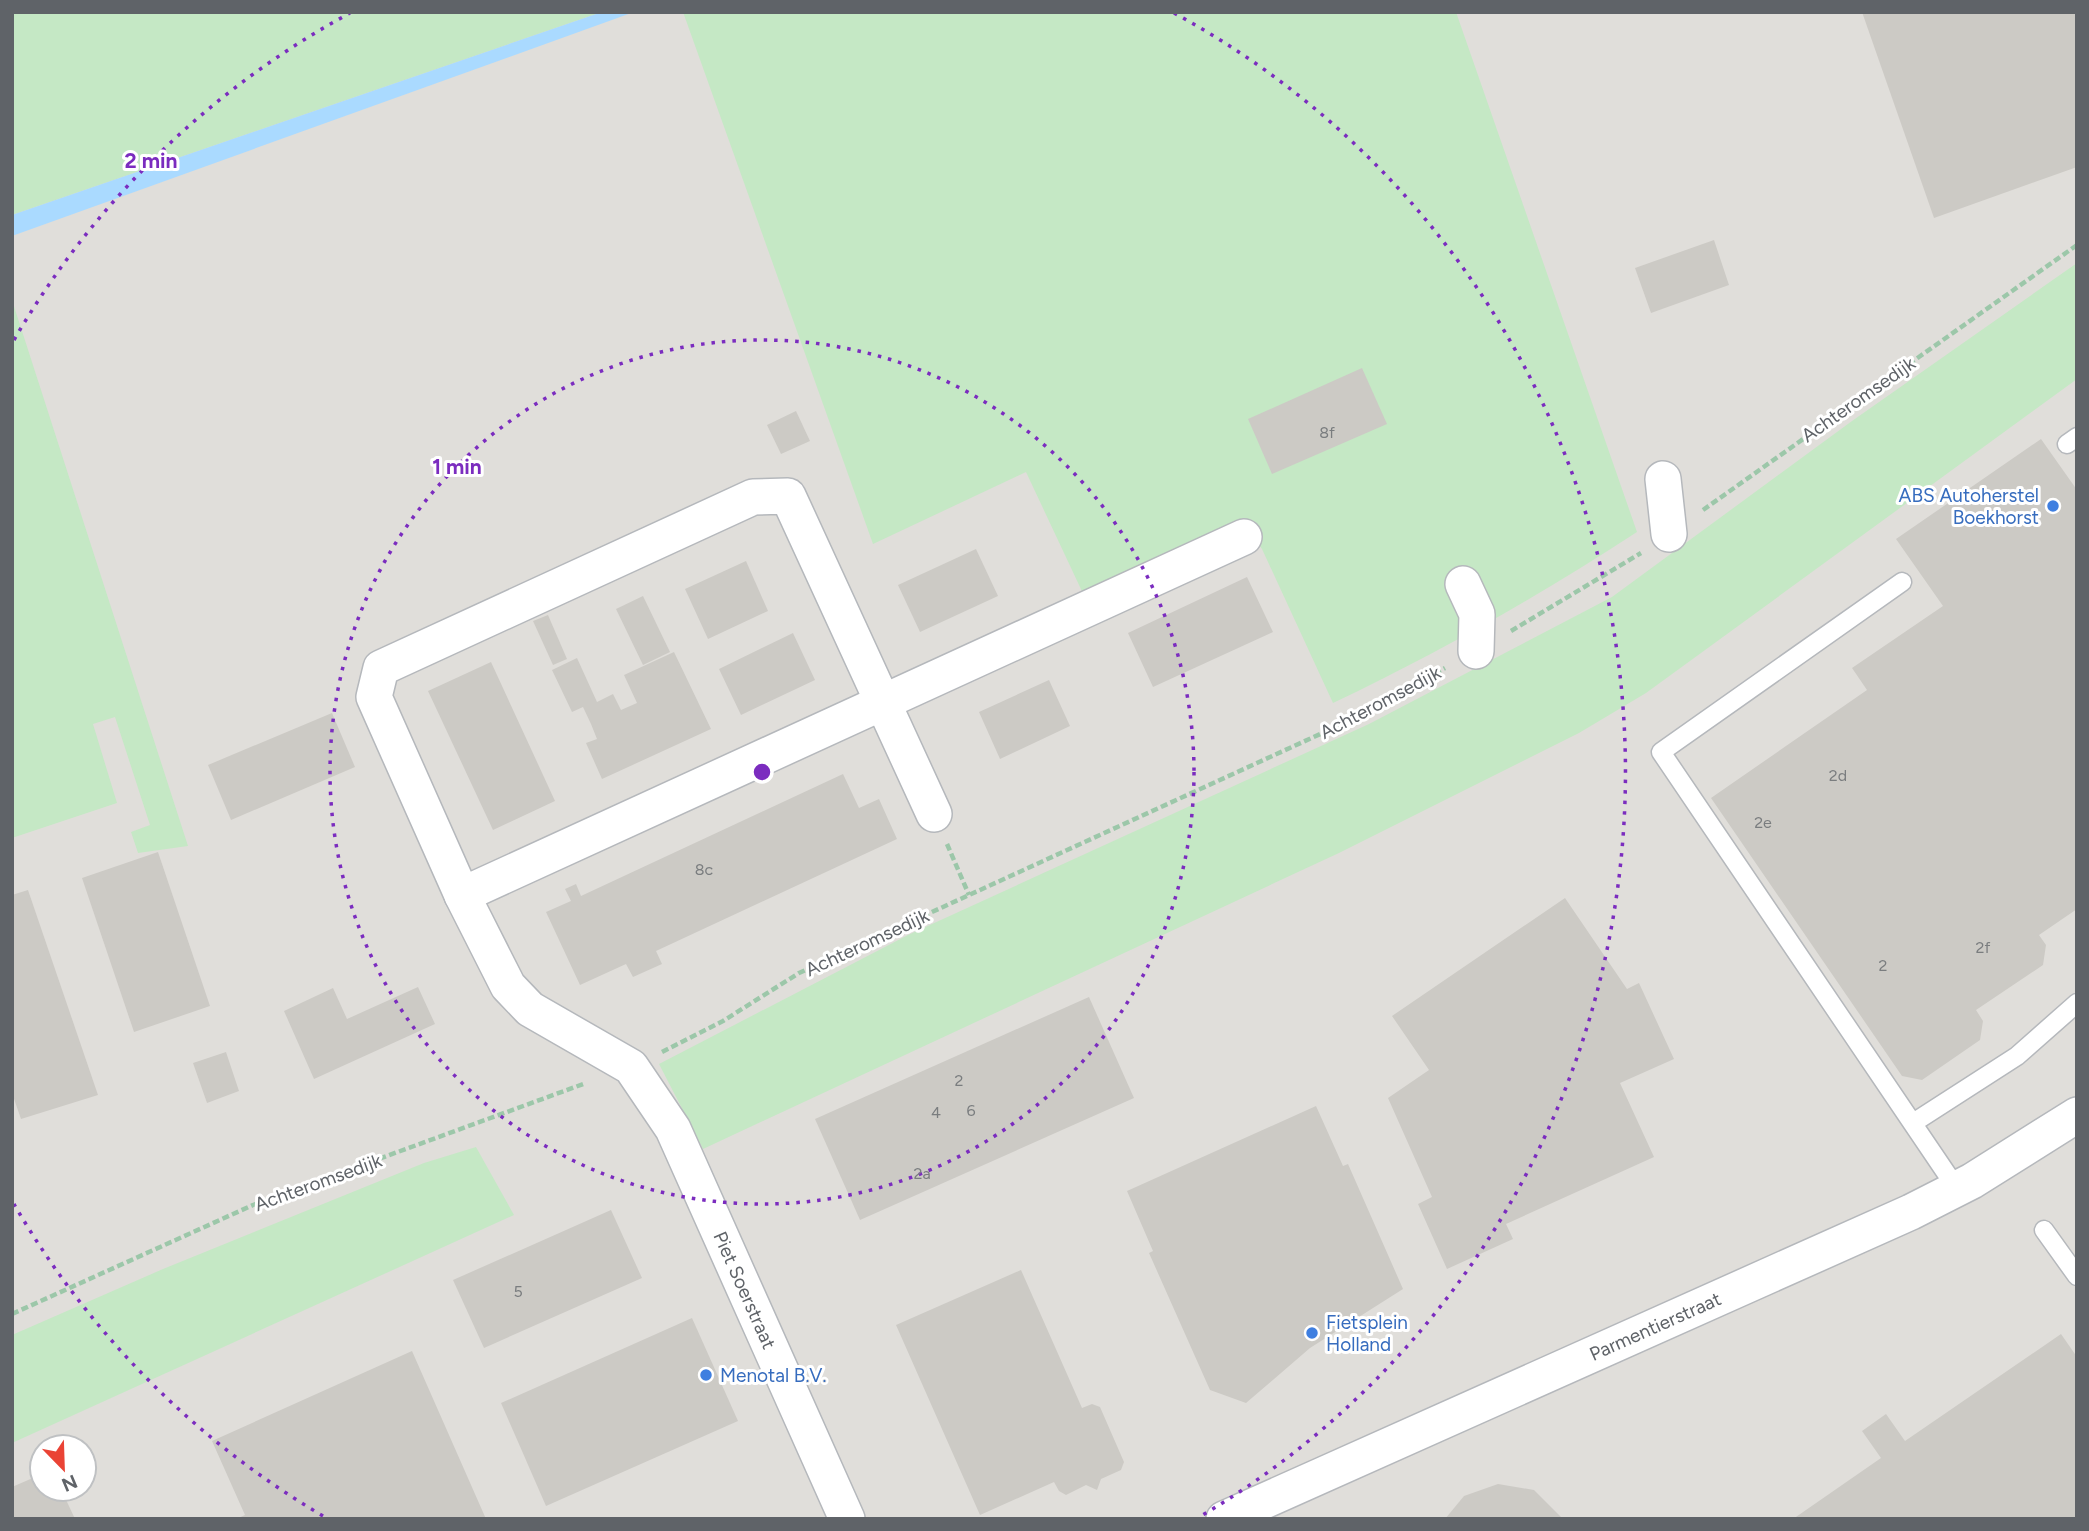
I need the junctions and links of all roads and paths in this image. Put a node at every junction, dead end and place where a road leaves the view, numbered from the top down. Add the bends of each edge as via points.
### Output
1 (2077, 245) edge
2 (1663, 479) dead end
3 (1669, 534) junction
4 (1244, 537) dead end
5 (1902, 582) dead end
6 (1463, 584) dead end
7 (1476, 651) junction
8 (884, 702) junction
9 (934, 814) joint
10 (462, 895) junction
11 (970, 895) junction
12 (2077, 1003) edge
13 (631, 1067) junction
14 (2077, 1115) edge
15 (1913, 1123) junction
16 (1957, 1189) junction
17 (2044, 1230) dead end
18 (2077, 1276) edge
19 (12, 1314) edge
20 (847, 1519) edge
21 (1224, 1519) edge

1 - 3 path, Achteromsedijk
2 - 3 street
3 - 7 path, Achteromsedijk
4 - 8 street
5 - 15 lane via 1661,752
6 - 7 street via 1477,614
7 - 11 path, Achteromsedijk via 1342,724
8 - 9 street
8 - 10 street
8 - 10 street via 788,496 753,497 381,668 374,697
9 - 11 path
10 - 13 street via 508,986 530,1009
11 - 13 path, Achteromsedijk via 799,974 723,1021
12 - 15 lane via 2017,1056
13 - 19 path, Achteromsedijk via 253,1205
13 - 20 street, Piet Soerstraat via 673,1129
14 - 16 street, Parmentierstraat
15 - 16 lane
16 - 21 street, Parmentierstraat
17 - 18 lane

